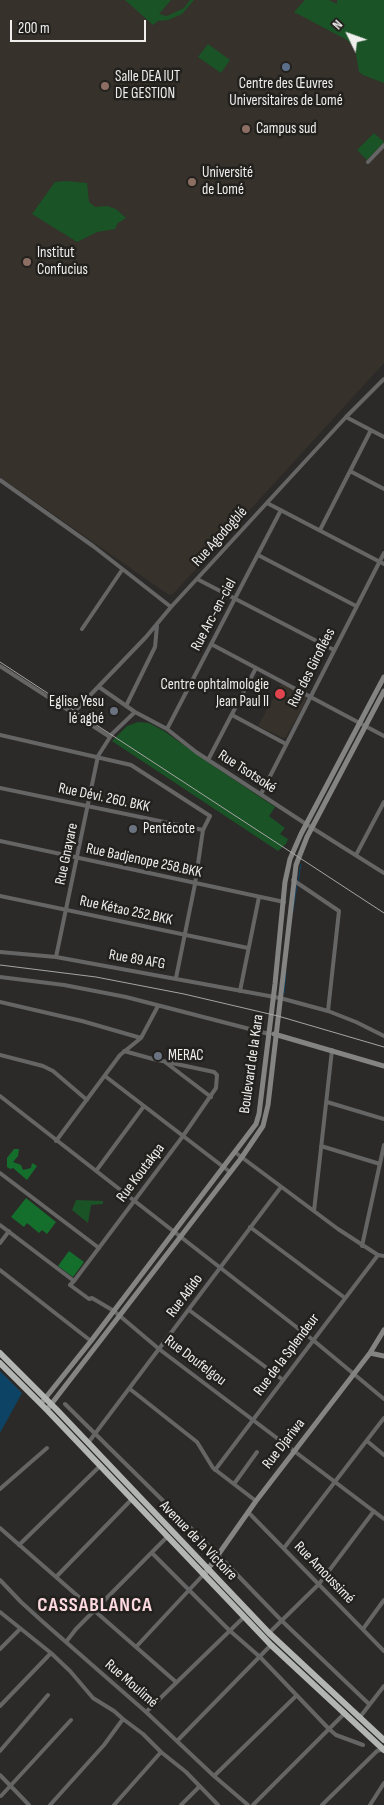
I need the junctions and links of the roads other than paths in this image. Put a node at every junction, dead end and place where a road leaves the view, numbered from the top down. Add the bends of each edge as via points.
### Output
1 (384, 145) edge
2 (368, 162) dead end
3 (384, 379) edge
4 (346, 417) junction
5 (371, 430) junction
6 (384, 437) edge
7 (350, 471) junction
8 (0, 480) edge
9 (384, 489) edge
10 (266, 503) junction
11 (281, 510) junction
12 (320, 530) junction
13 (384, 553) edge
14 (258, 555) junction
15 (382, 563) edge
16 (122, 570) junction
17 (197, 579) junction
18 (236, 599) junction
19 (356, 606) junction
20 (171, 608) junction
21 (156, 626) junction
22 (82, 629) dead end
23 (211, 644) junction
24 (334, 650) junction
25 (0, 666) edge
26 (256, 668) junction
27 (384, 677) edge
28 (99, 687) junction
29 (384, 691) edge
30 (310, 696) junction
31 (126, 706) junction
32 (74, 712) junction
33 (135, 712) junction
34 (232, 716) junction
35 (359, 722) junction
36 (366, 727) junction
37 (167, 730) junction
38 (0, 735) edge
39 (384, 736) edge
40 (107, 741) junction
41 (286, 744) junction
42 (98, 756) junction
43 (208, 760) junction
44 (0, 788) edge
45 (261, 794) junction
46 (384, 802) edge
47 (88, 806) junction
48 (306, 824) junction
49 (312, 828) junction
50 (203, 830) junction
51 (0, 841) edge
52 (356, 855) junction
53 (77, 858) junction
54 (384, 873) edge
55 (293, 880) junction
56 (195, 884) junction
57 (0, 896) edge
58 (258, 897) junction
59 (282, 901) junction
60 (66, 909) junction
61 (184, 934) junction
62 (248, 948) junction
63 (0, 952) edge
64 (56, 957) junction
65 (0, 977) edge
66 (176, 978) junction
67 (240, 991) junction
68 (272, 996) junction
69 (280, 998) junction
70 (0, 1002) edge
71 (158, 1006) junction
72 (328, 1012) junction
73 (269, 1034) junction
74 (276, 1034) junction
75 (384, 1036) edge
76 (141, 1038) junction
77 (332, 1050) junction
78 (124, 1051) junction
79 (0, 1055) edge
80 (164, 1062) junction
81 (384, 1066) edge
82 (105, 1076) junction
83 (211, 1097) junction
84 (1, 1098) edge
85 (87, 1100) junction
86 (327, 1102) junction
87 (144, 1106) junction
88 (384, 1120) edge
89 (183, 1136) junction
90 (56, 1141) junction
91 (384, 1145) edge
92 (321, 1146) junction
93 (236, 1153) junction
94 (242, 1157) junction
95 (380, 1164) junction
96 (224, 1168) junction
97 (96, 1172) junction
98 (230, 1172) junction
99 (0, 1173) edge
100 (281, 1187) junction
101 (134, 1201) junction
102 (314, 1211) junction
103 (0, 1225) edge
104 (250, 1227) junction
105 (9, 1231) junction
106 (174, 1232) junction
107 (180, 1237) junction
108 (0, 1243) edge
109 (362, 1246) junction
110 (99, 1248) junction
111 (378, 1255) junction
112 (384, 1256) edge
113 (220, 1268) junction
114 (0, 1270) edge
115 (74, 1281) junction
116 (345, 1298) junction
117 (189, 1310) junction
118 (114, 1311) junction
119 (120, 1316) junction
120 (384, 1330) edge
121 (313, 1340) junction
122 (91, 1341) junction
123 (159, 1349) junction
124 (0, 1353) edge
125 (370, 1353) junction
126 (384, 1356) edge
127 (0, 1363) edge
128 (354, 1374) junction
129 (283, 1380) junction
130 (130, 1389) junction
131 (384, 1398) edge
132 (43, 1401) junction
133 (66, 1404) dead end
134 (49, 1407) junction
135 (384, 1418) edge
136 (253, 1419) junction
137 (96, 1434) junction
138 (367, 1441) junction
139 (88, 1443) junction
140 (47, 1448) dead end
141 (294, 1451) junction
142 (257, 1452) dead end
143 (384, 1455) edge
144 (100, 1466) junction
145 (215, 1470) junction
146 (335, 1482) junction
147 (234, 1484) junction
148 (0, 1489) edge
149 (132, 1499) junction
150 (256, 1501) junction
151 (374, 1511) junction
152 (248, 1512) junction
153 (384, 1519) edge
154 (0, 1528) edge
155 (168, 1536) junction
156 (19, 1545) junction
157 (284, 1548) junction
158 (152, 1553) junction
159 (218, 1555) junction
160 (206, 1572) junction
161 (56, 1577) junction
162 (0, 1580) edge
163 (319, 1584) junction
164 (189, 1591) junction
165 (384, 1600) edge
166 (95, 1611) junction
167 (0, 1612) edge
168 (244, 1617) junction
169 (281, 1620) junction
170 (20, 1629) junction
171 (363, 1629) junction
172 (229, 1630) junction
173 (269, 1634) junction
174 (66, 1642) junction
175 (272, 1645) junction
176 (136, 1647) junction
177 (0, 1649) edge
178 (384, 1651) edge
179 (51, 1653) junction
180 (260, 1657) junction
181 (176, 1682) junction
182 (384, 1686) edge
183 (48, 1694) dead end
184 (296, 1696) junction
185 (369, 1704) junction
186 (0, 1706) edge
187 (346, 1711) junction
188 (146, 1712) junction
189 (123, 1719) junction
190 (71, 1720) dead end
191 (357, 1720) junction
192 (329, 1729) junction
193 (178, 1740) junction
194 (384, 1740) edge
195 (363, 1745) dead end
196 (383, 1749) edge
197 (0, 1752) edge
198 (161, 1752) junction
199 (0, 1775) edge
200 (214, 1776) junction
201 (384, 1784) edge
202 (11, 1786) junction
203 (199, 1787) junction
204 (1, 1796) dead end
205 (29, 1805) edge
206 (50, 1805) edge
207 (114, 1805) edge
208 (181, 1805) edge
209 (218, 1805) edge
210 (248, 1805) edge
211 (253, 1805) edge
212 (322, 1805) edge
213 (370, 1805) edge

1 - 2 street
3 - 4 street, Rue Agodogblé
4 - 5 street
4 - 10 street, Rue Agodogblé
5 - 6 street
5 - 7 street
7 - 9 street
7 - 12 street
8 - 16 street
10 - 11 street
10 - 17 street, Rue Agodogblé
11 - 12 street
11 - 14 street, Rue Arc-en-ciel
12 - 15 street
13 - 15 street, Rue des Giroflées
14 - 18 street, Rue Arc-en-ciel
14 - 19 street
15 - 19 street, Rue des Giroflées
16 - 20 street
16 - 22 street
17 - 18 street
17 - 20 street, Rue Agodogblé
18 - 23 street, Rue Arc-en-ciel
18 - 24 street
19 - 24 street, Rue des Giroflées
20 - 21 street, Rue Agodogblé
21 - 28 street, Rue Agodogblé
21 - 31 street via 155,647
23 - 26 street
23 - 37 street, Rue Arc-en-ciel
24 - 30 street, Rue des Giroflées
25 - 32 street
26 - 30 street
26 - 34 street
27 - 35 main road, Boulevard de la Kara
28 - 31 street, Rue Tsotsoké
28 - 32 street, Rue Agodogblé
29 - 36 main road, Boulevard de la Kara
30 - 35 street
30 - 41 street, Rue des Giroflées
31 - 33 street, Rue Tsotsoké
32 - 40 street
33 - 37 street, Rue Tsotsoké
33 - 40 street, Rue Gnayare
34 - 41 street
34 - 43 street
35 - 36 street
35 - 48 main road, Boulevard de la Kara
36 - 39 street
36 - 49 main road, Boulevard de la Kara
37 - 43 street, Rue Tsotsoké
38 - 42 street
40 - 42 street, Rue Gnayare
41 - 45 street, Rue des Giroflées
42 - 47 street, Rue Gnayare
42 - 50 street via 136,767 210,816
43 - 45 street, Rue Tsotsoké
44 - 47 street, Rue Dévi. 260. BKK
45 - 48 street, Rue Tsotsoké
46 - 52 street
47 - 50 street, Rue Dévi. 260. BKK
47 - 53 street, Rue Gnayare
48 - 49 street, Rue Tsotsoké
48 - 59 main road, Boulevard de la Kara via 290,861
49 - 52 street, Rue Tsotsoké
49 - 55 main road, Boulevard de la Kara via 296,863
50 - 56 street
51 - 53 street, Rue Badjenope 258.BKK
52 - 54 street, Rue Tsotsoké
53 - 56 street, Rue Badjenope 258.BKK
53 - 60 street, Rue Gnayare
55 - 69 main road, Boulevard de la Kara
55 - 72 street via 340,911
56 - 58 street, Rue Badjenope 258.BKK
56 - 61 street
57 - 60 street, Rue Kétao 252.BKK
58 - 59 street, Rue Badjenope 258.BKK
58 - 62 street
59 - 68 main road, Boulevard de la Kara
60 - 61 street, Rue Kétao 252.BKK
60 - 64 street, Rue Gnayare
61 - 62 street, Rue Kétao 252.BKK
61 - 66 street
62 - 67 street
63 - 64 street, Rue 89 AFG
64 - 66 street, Rue 89 AFG
65 - 71 street via 64,984
66 - 67 street, Rue 89 AFG
67 - 68 street, Rue 89 AFG
68 - 69 street, Rue 89 AFG
68 - 73 main road, Boulevard de la Kara
69 - 72 street, Rue 89 AFG
69 - 74 main road, Boulevard de la Kara
70 - 76 street
71 - 73 street
71 - 76 street
72 - 75 street, Rue 89 AFG
73 - 74 main road
73 - 93 main road, Boulevard de la Kara via 258,1119
74 - 77 main road
74 - 94 main road, Boulevard de la Kara via 265,1121
76 - 78 street
77 - 81 main road
77 - 86 street
78 - 80 street
78 - 82 street
79 - 85 street via 44,1066
80 - 83 street
80 - 83 street, Rue Koutakpa via 209,1070 217,1075
82 - 85 street
82 - 87 street
83 - 89 street, Rue Koutakpa
84 - 90 street
85 - 90 street
86 - 88 street
86 - 92 street
87 - 89 street
87 - 97 street
89 - 96 street
89 - 101 street, Rue Koutakpa
90 - 97 street
91 - 95 street
92 - 95 street
92 - 102 street
93 - 94 street
93 - 96 main road, Boulevard de la Kara
94 - 98 main road, Boulevard de la Kara
94 - 100 street
95 - 109 street
96 - 98 street
96 - 106 main road, Boulevard de la Kara
97 - 101 street
98 - 107 main road, Boulevard de la Kara
99 - 110 street
100 - 102 street
100 - 104 street, Rue Adido
101 - 106 street
101 - 110 street, Rue Koutakpa
102 - 109 street
103 - 105 street, Rue Doufelgou
104 - 113 street, Rue Adido
104 - 116 street
105 - 108 street
105 - 115 street, Rue Doufelgou
106 - 107 street
106 - 118 main road, Boulevard de la Kara
107 - 113 street
107 - 119 main road, Boulevard de la Kara
109 - 111 street
110 - 115 street, Rue Koutakpa
111 - 112 street
111 - 116 street, Rue de la Splendeur
113 - 117 street, Rue Adido
113 - 121 street
114 - 122 street
115 - 118 street, Rue Doufelgou via 70,1285
116 - 121 street, Rue de la Splendeur
117 - 123 street, Rue Adido
117 - 129 street
118 - 119 street, Rue Doufelgou
118 - 122 main road, Boulevard de la Kara
119 - 123 street, Rue Doufelgou
119 - 134 main road, Boulevard de la Kara
120 - 125 main road, Rue Djariwa
121 - 128 street
121 - 129 street, Rue de la Splendeur
122 - 132 main road, Boulevard de la Kara
123 - 130 street, Rue Adido
123 - 136 street, Rue Doufelgou
124 - 132 highway, Avenue de la Victoire
125 - 126 main road
125 - 128 main road, Rue Djariwa
127 - 132 highway, Avenue de la Victoire
128 - 131 street
128 - 141 main road, Rue Djariwa
129 - 136 street, Rue de la Splendeur
130 - 137 street, Rue Adido
130 - 145 street via 197,1442
132 - 134 highway, Avenue de la Victoire
133 - 137 street
134 - 139 highway, Avenue de la Victoire
134 - 144 highway, Avenue de la Victoire
135 - 138 street
136 - 141 street, Rue Doufelgou
136 - 145 street, Rue de la Splendeur
137 - 139 street, Rue Adido
137 - 159 street
138 - 143 street
138 - 146 street
139 - 160 highway, Avenue de la Victoire
140 - 148 street
141 - 146 street, Rue Doufelgou
141 - 150 main road, Rue Djariwa
142 - 147 street
144 - 149 highway, Avenue de la Victoire
144 - 156 street
145 - 147 street
146 - 151 street, Rue Doufelgou
146 - 157 street
147 - 150 street
149 - 155 highway, Avenue de la Victoire
149 - 161 street
150 - 152 main road, Rue Djariwa
151 - 153 street, Rue Doufelgou
151 - 163 street
152 - 157 street, Rue Amoussimé
152 - 159 main road, Rue Djariwa
154 - 156 street
155 - 158 street
155 - 160 highway, Avenue de la Victoire
156 - 161 street
157 - 163 street, Rue Amoussimé
158 - 164 street
158 - 166 street
159 - 160 main road, Rue Djariwa
159 - 169 street
160 - 164 street
160 - 168 highway, Avenue de la Victoire
160 - 173 highway, Avenue de la Victoire
161 - 166 street
162 - 174 street, Rue Moulimé
163 - 169 street
163 - 171 street, Rue Amoussimé
164 - 172 street
164 - 176 street
165 - 171 street
166 - 174 street
166 - 176 street
167 - 170 street
168 - 172 street
168 - 175 highway, Avenue de la Victoire
169 - 173 street
169 - 185 street
170 - 177 street
170 - 179 street
171 - 178 street, Rue Amoussimé
172 - 180 street
172 - 181 street
173 - 187 highway, Avenue de la Victoire
174 - 188 street, Rue Moulimé
175 - 180 street
175 - 187 highway, Avenue de la Victoire
176 - 181 street
179 - 186 street
179 - 189 street via 93,1698
180 - 184 street
180 - 193 street
181 - 188 street
182 - 185 street
183 - 197 street
184 - 192 street
184 - 200 street
185 - 191 street
187 - 191 highway, Avenue de la Victoire
187 - 192 street
188 - 193 street, Rue Moulimé
189 - 198 street
189 - 206 street
190 - 202 street
191 - 194 highway, Avenue de la Victoire
191 - 196 highway, Avenue de la Victoire
192 - 195 street
192 - 211 street
193 - 200 street, Rue Moulimé
196 - 212 street via 377,1751
198 - 203 street
198 - 207 street
199 - 202 street
200 - 210 street, Rue Moulimé
201 - 213 street
202 - 204 street
202 - 205 street
203 - 208 street
203 - 209 street

